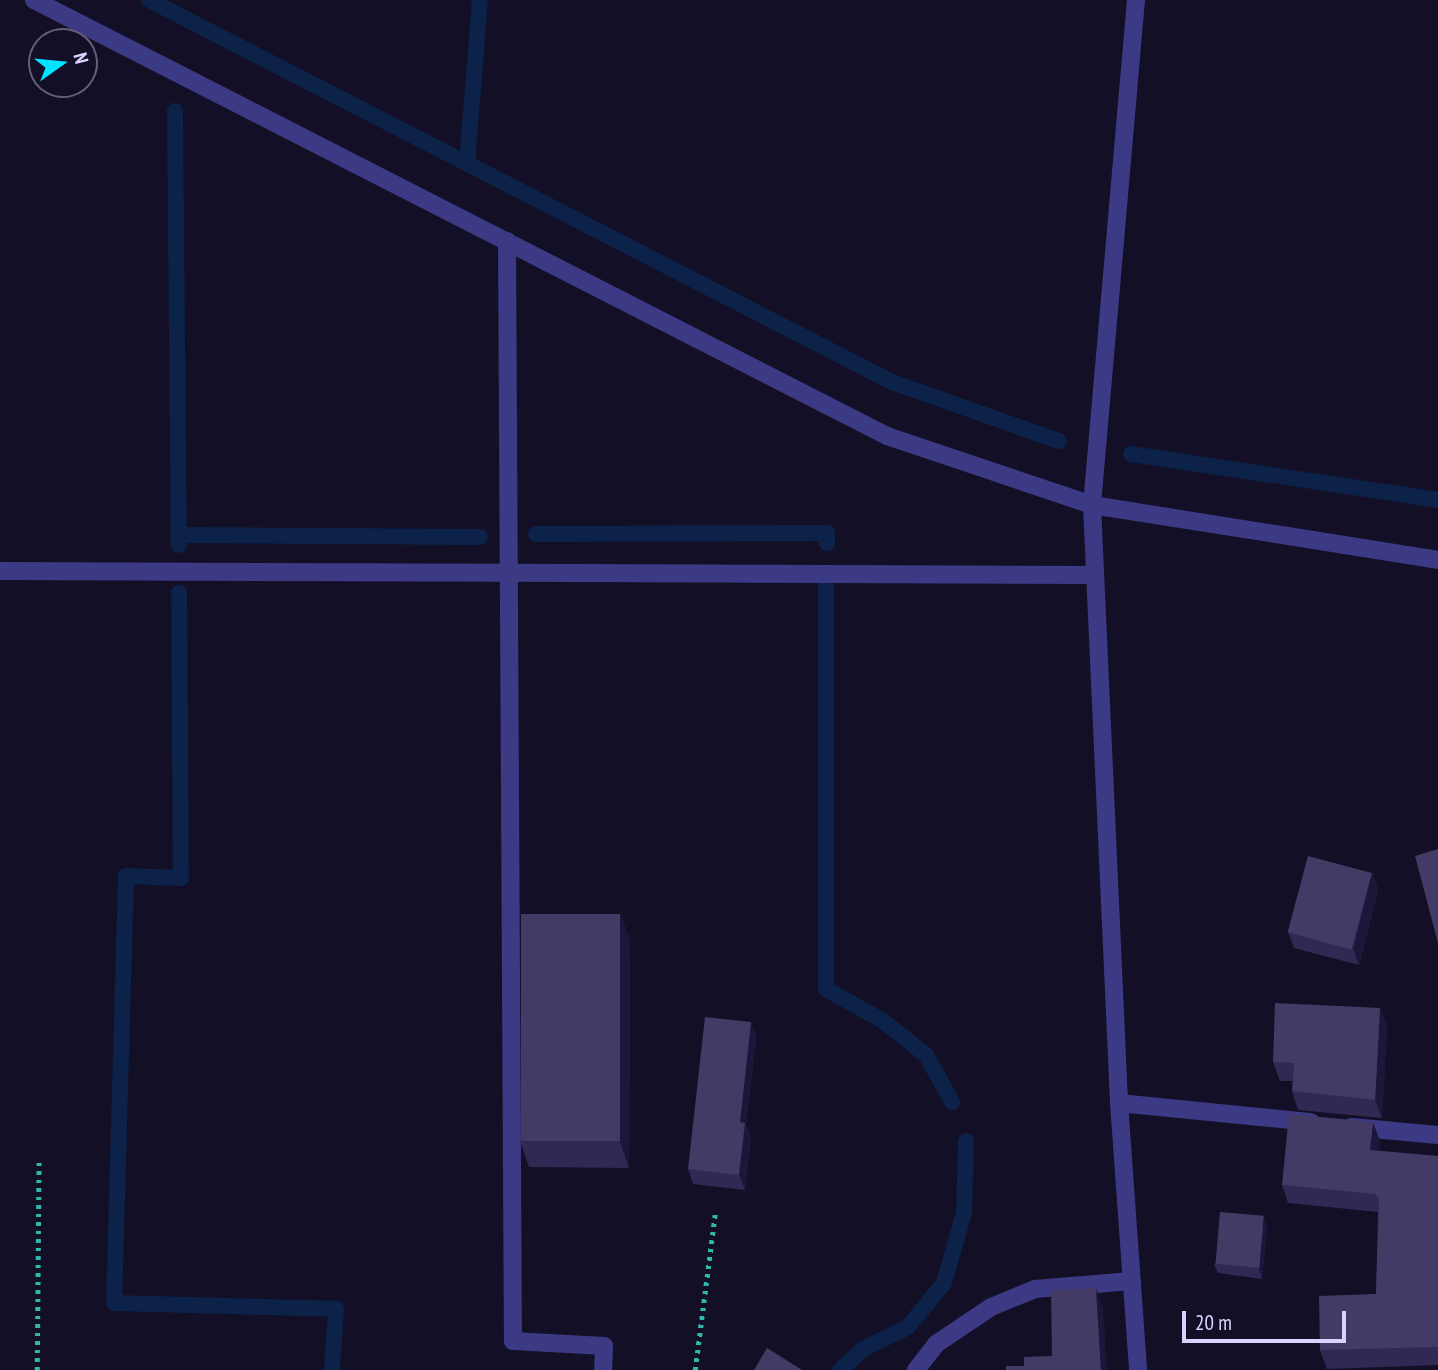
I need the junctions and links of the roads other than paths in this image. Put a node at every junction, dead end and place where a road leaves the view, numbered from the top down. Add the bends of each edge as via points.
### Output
1 (34, 0) edge
2 (1136, 0) edge
3 (507, 241) junction
4 (1092, 505) junction
5 (1438, 560) edge
6 (0, 571) edge
7 (509, 573) junction
8 (1094, 575) junction
9 (1119, 1103) junction
10 (1438, 1135) edge
11 (1132, 1281) junction
12 (603, 1370) edge
13 (916, 1370) edge
14 (1138, 1370) edge

1 - 3 street
2 - 4 street
3 - 4 street via 887,436
3 - 7 street
4 - 5 street
4 - 8 street
6 - 7 street
7 - 8 street
7 - 12 street via 513,1341 604,1346
8 - 9 street
9 - 10 street
9 - 11 street
11 - 13 street via 1035,1289 991,1307 936,1344
11 - 14 street

